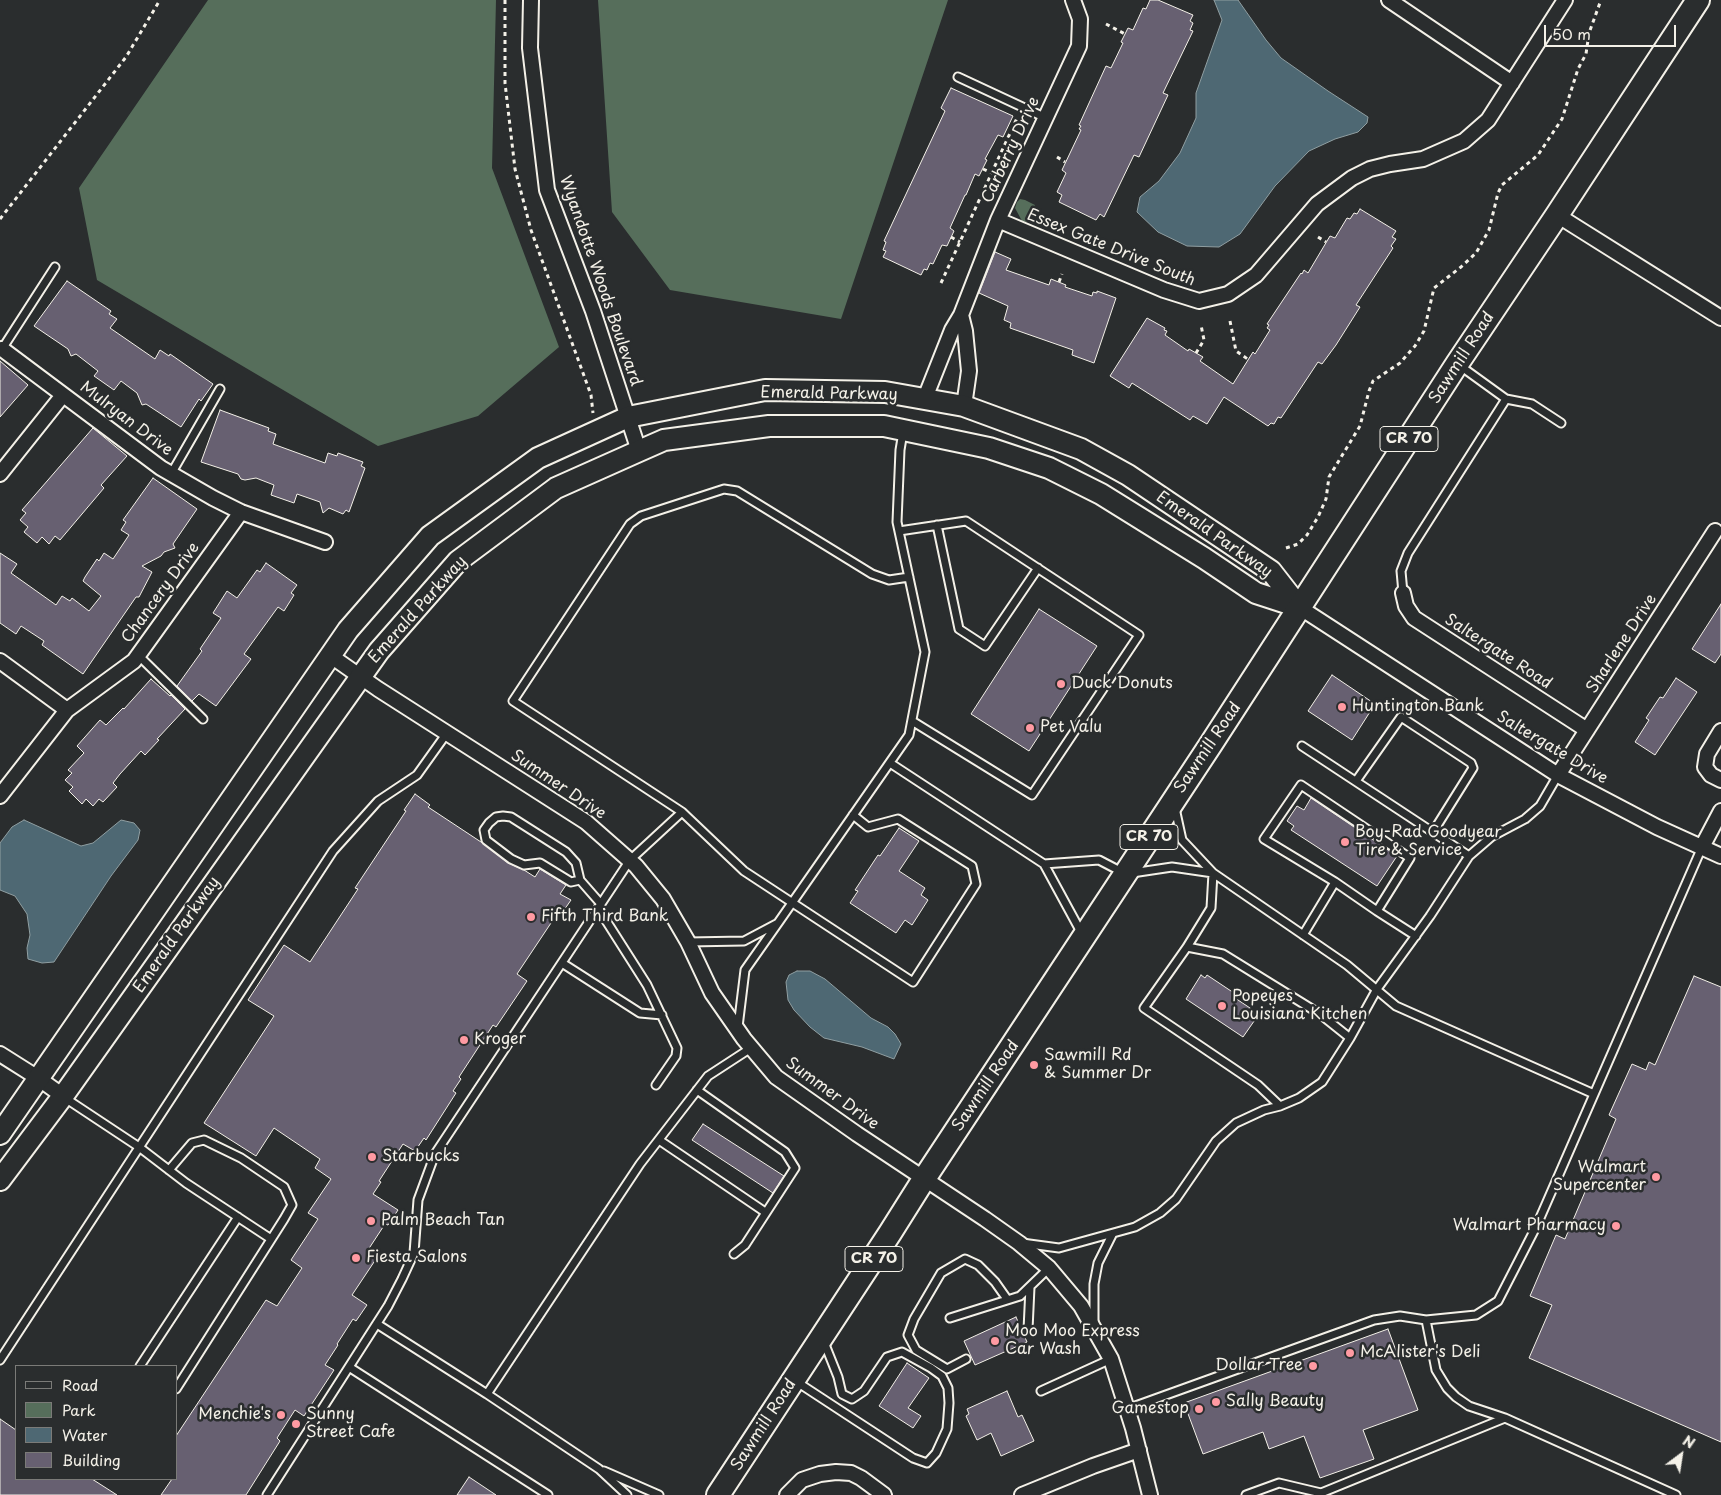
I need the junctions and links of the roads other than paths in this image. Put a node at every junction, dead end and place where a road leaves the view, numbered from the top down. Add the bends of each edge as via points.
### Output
1 (531, 0) edge
2 (1073, 0) edge
3 (1389, 0) edge
4 (1565, 0) edge
5 (1698, 0) edge
6 (958, 77) dead end
7 (1512, 83) junction
8 (1046, 118) junction
9 (1557, 215) junction
10 (998, 220) junction
11 (55, 267) dead end
12 (961, 315) junction
13 (1721, 318) edge
14 (2, 348) joint
15 (1458, 364) junction
16 (220, 389) dead end
17 (63, 395) junction
18 (925, 398) junction
19 (1506, 400) junction
20 (964, 406) junction
21 (628, 417) junction
22 (1561, 424) dead end
23 (903, 430) junction
24 (639, 451) junction
25 (0, 474) edge
26 (171, 474) junction
27 (241, 512) junction
28 (937, 525) junction
29 (899, 531) junction
30 (1715, 531) dead end
31 (325, 542) dead end
32 (1038, 568) junction
33 (909, 577) junction
34 (1403, 593) joint
35 (1299, 607) junction
36 (138, 655) junction
37 (330, 656) junction
38 (0, 661) edge
39 (360, 677) junction
40 (68, 710) junction
41 (203, 719) dead end
42 (912, 721) junction
43 (1586, 730) junction
44 (1721, 731) edge
45 (447, 733) junction
46 (1302, 746) dead end
47 (890, 763) junction
48 (1558, 775) junction
49 (1721, 780) edge
50 (1356, 781) junction
51 (0, 796) edge
52 (1173, 800) junction
53 (1721, 810) edge
54 (682, 812) junction
55 (853, 815) junction
56 (1433, 832) junction
57 (1702, 847) junction
58 (1469, 856) junction
59 (1721, 856) edge
60 (630, 860) junction
61 (1044, 864) junction
62 (1213, 873) junction
63 (1124, 874) junction
64 (580, 880) junction
65 (1335, 882) junction
66 (792, 904) junction
67 (599, 906) junction
68 (1377, 911) junction
69 (778, 923) junction
70 (1303, 935) junction
71 (1416, 936) junction
72 (1084, 937) junction
73 (688, 942) junction
74 (1187, 947) junction
75 (562, 963) junction
76 (1377, 989) junction
77 (662, 1016) junction
78 (737, 1029) junction
79 (1350, 1038) junction
80 (752, 1048) junction
81 (0, 1054) edge
82 (38, 1078) junction
83 (656, 1085) dead end
84 (697, 1090) junction
85 (1594, 1094) junction
86 (63, 1096) junction
87 (1280, 1106) junction
88 (0, 1134) edge
89 (659, 1140) junction
90 (139, 1147) junction
91 (169, 1170) junction
92 (924, 1179) junction
93 (0, 1180) edge
94 (765, 1212) junction
95 (238, 1217) junction
96 (1112, 1234) junction
97 (271, 1239) junction
98 (1019, 1243) junction
99 (734, 1254) dead end
100 (1049, 1268) junction
101 (1030, 1287) junction
102 (1007, 1300) junction
103 (950, 1318) dead end
104 (1426, 1320) junction
105 (377, 1324) junction
106 (1094, 1327) junction
107 (1028, 1330) dead end
108 (822, 1338) junction
109 (966, 1359) dead end
110 (1110, 1359) junction
111 (0, 1360) edge
112 (141, 1365) edge
113 (349, 1367) junction
114 (794, 1380) junction
115 (178, 1386) edge
116 (1041, 1391) dead end
117 (487, 1394) junction
118 (1127, 1410) junction
119 (1505, 1418) junction
120 (1139, 1450) junction
121 (599, 1469) junction
122 (267, 1495) edge
123 (548, 1495) edge
124 (627, 1495) edge
125 (659, 1495) edge
126 (718, 1495) edge
127 (786, 1495) edge
128 (884, 1495) edge
129 (1022, 1495) edge
130 (1150, 1495) edge
131 (1246, 1495) edge
132 (1676, 1495) edge

1 - 21 street, Wyandotte Woods Boulevard via 530,48 547,190 593,311
2 - 8 street, Carberry Drive via 1080,19 1080,46
3 - 7 street
4 - 7 street, Essex Gate Drive South
5 - 9 main road, Sawmill Road / CR 70
6 - 8 lane
7 - 10 street, Essex Gate Drive South via 1488,120 1464,141 1423,159 1370,169 1317,204 1256,275 1228,294 1198,301 1164,290
8 - 10 street, Carberry Drive
9 - 13 street
9 - 15 main road, Sawmill Road / CR 70
10 - 12 street, Carberry Drive
11 - 14 lane, Mulryan Drive
12 - 18 street, Carberry Drive
12 - 20 street via 969,372
14 - 17 street, Mulryan Drive
15 - 19 lane
15 - 35 main road, Sawmill Road / CR 70
16 - 26 lane
17 - 25 street
17 - 26 street, Mulryan Drive
18 - 20 main road, Emerald Parkway
18 - 21 main road, Emerald Parkway via 885,392 765,390
19 - 22 lane via 1532,404
19 - 34 lane via 1408,554 1401,571
20 - 35 main road, Emerald Parkway via 1081,449 1128,475 1271,571
21 - 24 street, Wyandotte Woods Boulevard
21 - 37 main road, Emerald Parkway via 538,458 430,536 348,630
23 - 24 main road, Emerald Parkway via 884,426 770,426 664,440
23 - 29 lane
23 - 35 main road, Emerald Parkway via 989,448 1049,468 1102,494 1256,593
24 - 39 main road, Emerald Parkway via 556,488 458,561
26 - 27 street, Mulryan Drive
27 - 31 street, Mulryan Drive
27 - 36 street, Chancery Drive
28 - 29 lane
28 - 32 lane via 966,521
28 - 32 lane via 959,628 985,646
29 - 33 lane
30 - 43 street, Sharlene Drive
32 - 42 lane via 1139,635 1032,795
33 - 42 lane via 925,652
33 - 54 lane via 888,580 872,574 737,491 724,489 641,516 630,524 513,701
34 - 43 street, Saltergate Road via 1414,618
35 - 48 street, Saltergate Drive
35 - 52 main road, Sawmill Road / CR 70
36 - 40 street, Chancery Drive
36 - 41 lane
37 - 39 street, Summer Drive
37 - 82 main road, Emerald Parkway
38 - 40 street
39 - 45 street, Summer Drive
39 - 86 main road, Emerald Parkway
40 - 51 street, Chancery Drive
42 - 47 lane via 909,735
43 - 48 street, Sharlene Drive
44 - 49 street via 1707,754 1705,767
45 - 60 street, Summer Drive via 586,822
45 - 90 lane via 417,775 378,801 334,851
46 - 50 lane
47 - 55 lane
47 - 61 lane
48 - 57 street, Saltergate Drive
48 - 58 lane via 1540,806 1525,820 1491,837
50 - 56 lane
50 - 56 lane via 1401,717 1471,763 1473,768
52 - 62 lane via 1182,840
52 - 63 main road, Sawmill Road / CR 70
53 - 57 street
54 - 60 lane
54 - 66 lane via 744,871
55 - 66 lane
55 - 66 lane via 868,827 898,819 972,866 976,884 913,982
56 - 58 lane
57 - 59 street, Saltergate Drive
57 - 85 lane
58 - 71 lane
60 - 67 lane
60 - 73 street, Summer Drive via 663,899
61 - 63 lane via 1100,860
61 - 72 lane
62 - 63 lane via 1172,867
62 - 70 lane
62 - 74 lane via 1211,908
63 - 72 main road, Sawmill Road / CR 70
64 - 64 lane via 576,863 566,852 511,817 496,817 484,830 486,840 512,859 524,865 540,863 571,882
64 - 67 lane
65 - 68 lane
65 - 68 lane via 1264,839 1301,785 1410,858
65 - 70 lane
66 - 69 lane
67 - 75 lane
67 - 77 lane
68 - 71 lane
69 - 73 lane via 744,941
69 - 78 lane via 746,970
70 - 76 lane
71 - 76 lane
72 - 92 main road, Sawmill Road / CR 70
73 - 78 street, Summer Drive via 712,993
74 - 79 lane via 1223,954 1320,1014
74 - 87 lane via 1144,1008 1258,1085
75 - 77 lane via 640,1013
75 - 105 lane via 435,1154 418,1200 414,1253
76 - 79 lane
76 - 85 lane via 1396,1006
77 - 83 lane via 678,1048
78 - 80 street, Summer Drive
79 - 87 lane via 1322,1082
80 - 84 lane via 708,1076
80 - 92 street, Summer Drive via 776,1077
81 - 82 street
82 - 86 street
82 - 88 main road, Emerald Parkway
84 - 89 lane
84 - 94 lane via 785,1152 794,1168
85 - 104 lane via 1536,1227 1498,1301 1476,1316
86 - 90 lane
86 - 93 main road, Emerald Parkway
87 - 96 lane via 1236,1123 1216,1141 1176,1199 1160,1213 1135,1227
89 - 94 lane
89 - 117 lane
90 - 91 lane
90 - 111 lane
91 - 95 lane
91 - 97 lane via 192,1143 204,1140 241,1158 284,1187 292,1205
92 - 98 street, Summer Drive
92 - 108 main road, Sawmill Road / CR 70
94 - 99 lane via 745,1245
95 - 97 lane
95 - 112 lane
96 - 98 lane via 1059,1248
96 - 106 lane via 1095,1277
97 - 115 lane
98 - 100 street, Summer Drive
100 - 101 lane
100 - 106 street, Summer Drive via 1082,1306
101 - 102 lane via 1020,1296
101 - 107 lane
102 - 103 lane
102 - 109 lane via 978,1265 965,1259 941,1274 908,1335 916,1350 946,1369
104 - 118 lane via 1400,1316 1374,1320
104 - 119 lane via 1436,1370 1447,1388 1469,1406
105 - 113 lane
105 - 117 lane
106 - 110 street, Summer Drive
108 - 114 main road, Sawmill Road / CR 70
108 - 114 lane via 842,1394 852,1400 864,1391 886,1357 902,1352 942,1376 948,1388 947,1429 936,1454 928,1463 913,1458
110 - 116 lane
110 - 118 street, Summer Drive
113 - 122 lane
113 - 123 lane
114 - 126 main road, Sawmill Road / CR 70
117 - 121 lane
118 - 120 street, Summer Drive
119 - 131 lane via 1321,1493 1279,1483
119 - 132 lane
120 - 129 street
120 - 130 street, Summer Drive
121 - 124 lane
121 - 125 lane
127 - 128 street via 802,1480 836,1472 851,1473

